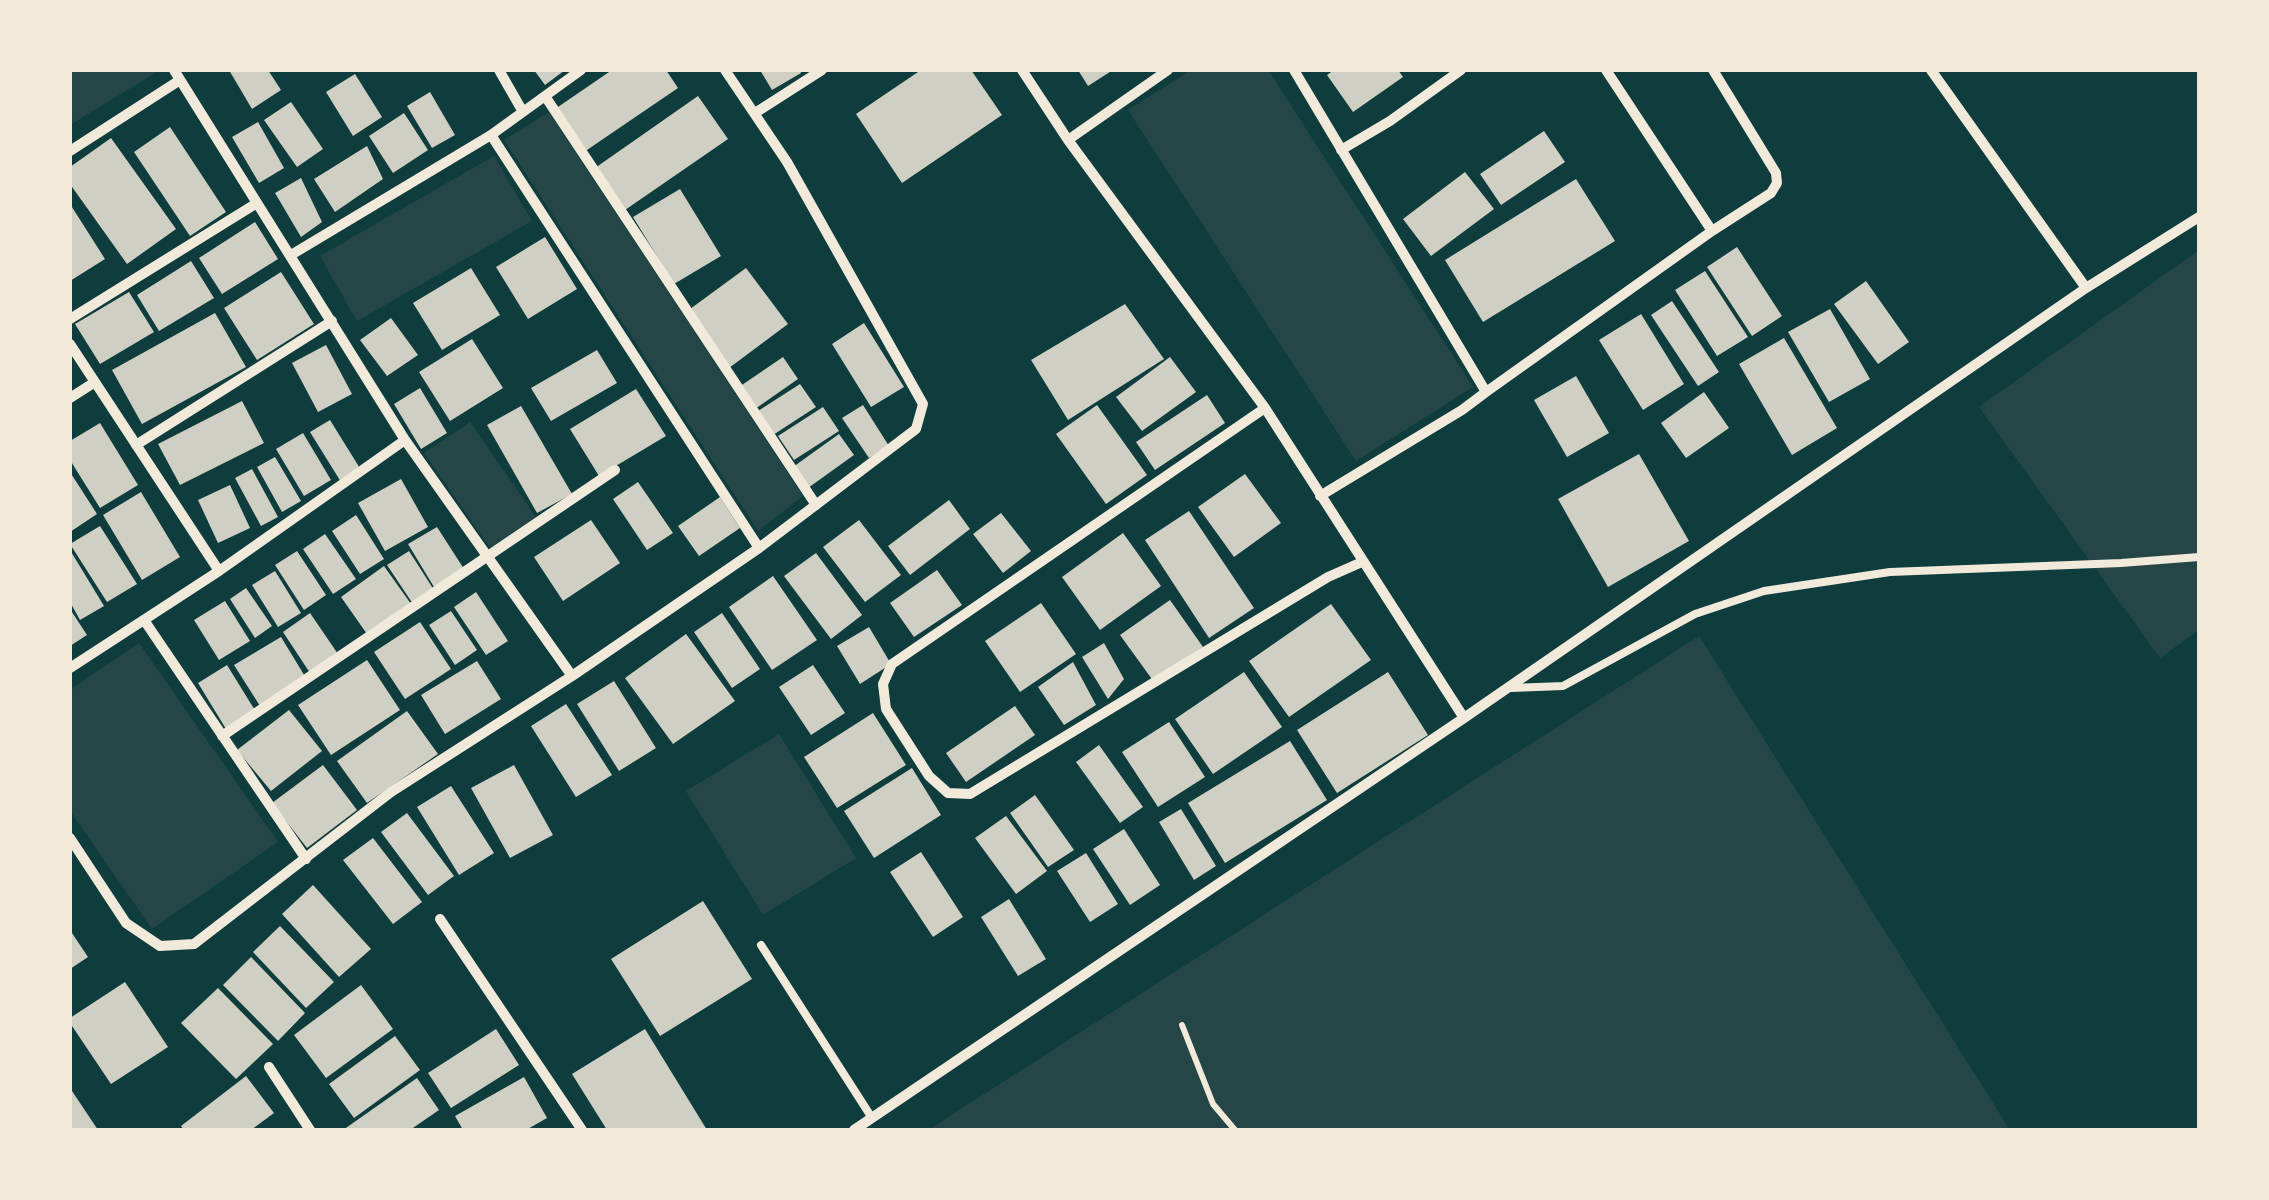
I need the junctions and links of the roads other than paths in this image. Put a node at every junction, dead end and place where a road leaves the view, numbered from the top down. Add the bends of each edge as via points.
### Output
1 (499, 70) edge
2 (581, 70) edge
3 (726, 70) edge
4 (822, 70) edge
5 (1022, 70) edge
6 (1168, 70) edge
7 (1294, 70) edge
8 (1461, 70) edge
9 (1606, 70) edge
10 (1713, 70) edge
11 (1931, 70) edge
12 (177, 75) edge
13 (544, 96) junction
14 (523, 112) junction
15 (754, 114) junction
16 (491, 135) junction
17 (1068, 140) junction
18 (1341, 150) junction
19 (70, 151) edge
20 (258, 203) junction
21 (2199, 216) edge
22 (1712, 231) junction
23 (290, 255) junction
24 (2086, 288) junction
25 (70, 319) edge
26 (332, 320) junction
27 (70, 344) edge
28 (95, 382) junction
29 (1486, 392) junction
30 (70, 398) edge
31 (1264, 408) junction
32 (405, 440) junction
33 (136, 445) junction
34 (615, 470) dead end
35 (1320, 496) junction
36 (816, 505) junction
37 (759, 548) junction
38 (488, 556) junction
39 (2199, 557) edge
40 (1362, 562) junction
41 (219, 571) junction
42 (144, 620) junction
43 (70, 668) edge
44 (572, 676) junction
45 (1506, 688) junction
46 (1464, 718) junction
47 (222, 736) junction
48 (70, 838) edge
49 (306, 859) junction
50 (440, 919) dead end
51 (761, 945) dead end
52 (269, 1067) dead end
53 (872, 1118) junction
54 (310, 1130) edge
55 (582, 1130) edge
56 (854, 1130) edge

1 - 14 street
2 - 13 street
3 - 15 street
4 - 15 street
5 - 17 street
6 - 17 street
7 - 18 street
8 - 18 street
9 - 22 street
10 - 22 street via 1777,183
11 - 24 street
12 - 19 street
12 - 20 street
13 - 14 street
13 - 36 street
14 - 16 street
15 - 36 street via 924,404 916,430
16 - 23 street
16 - 37 street
17 - 31 street
18 - 29 street
20 - 23 street
20 - 25 street
21 - 24 street
22 - 29 street
23 - 26 street
24 - 45 street
26 - 32 street
26 - 33 street
27 - 28 street
28 - 30 street
28 - 33 street
29 - 35 street
31 - 35 street
31 - 40 street via 892,664 883,684 886,708 929,776 948,793 970,794
32 - 38 street
32 - 41 street
33 - 41 street
34 - 38 street
35 - 40 street
36 - 37 street
37 - 44 street
38 - 44 street
38 - 47 street
39 - 45 lane via 1890,572 1764,591 1695,614 1563,686
40 - 46 street
41 - 42 street
42 - 43 street
42 - 47 street
44 - 49 street via 391,792
45 - 46 street
46 - 53 street
47 - 49 street
48 - 49 street via 126,924 160,946 194,944
50 - 55 street
51 - 53 lane
52 - 54 street
53 - 56 street

